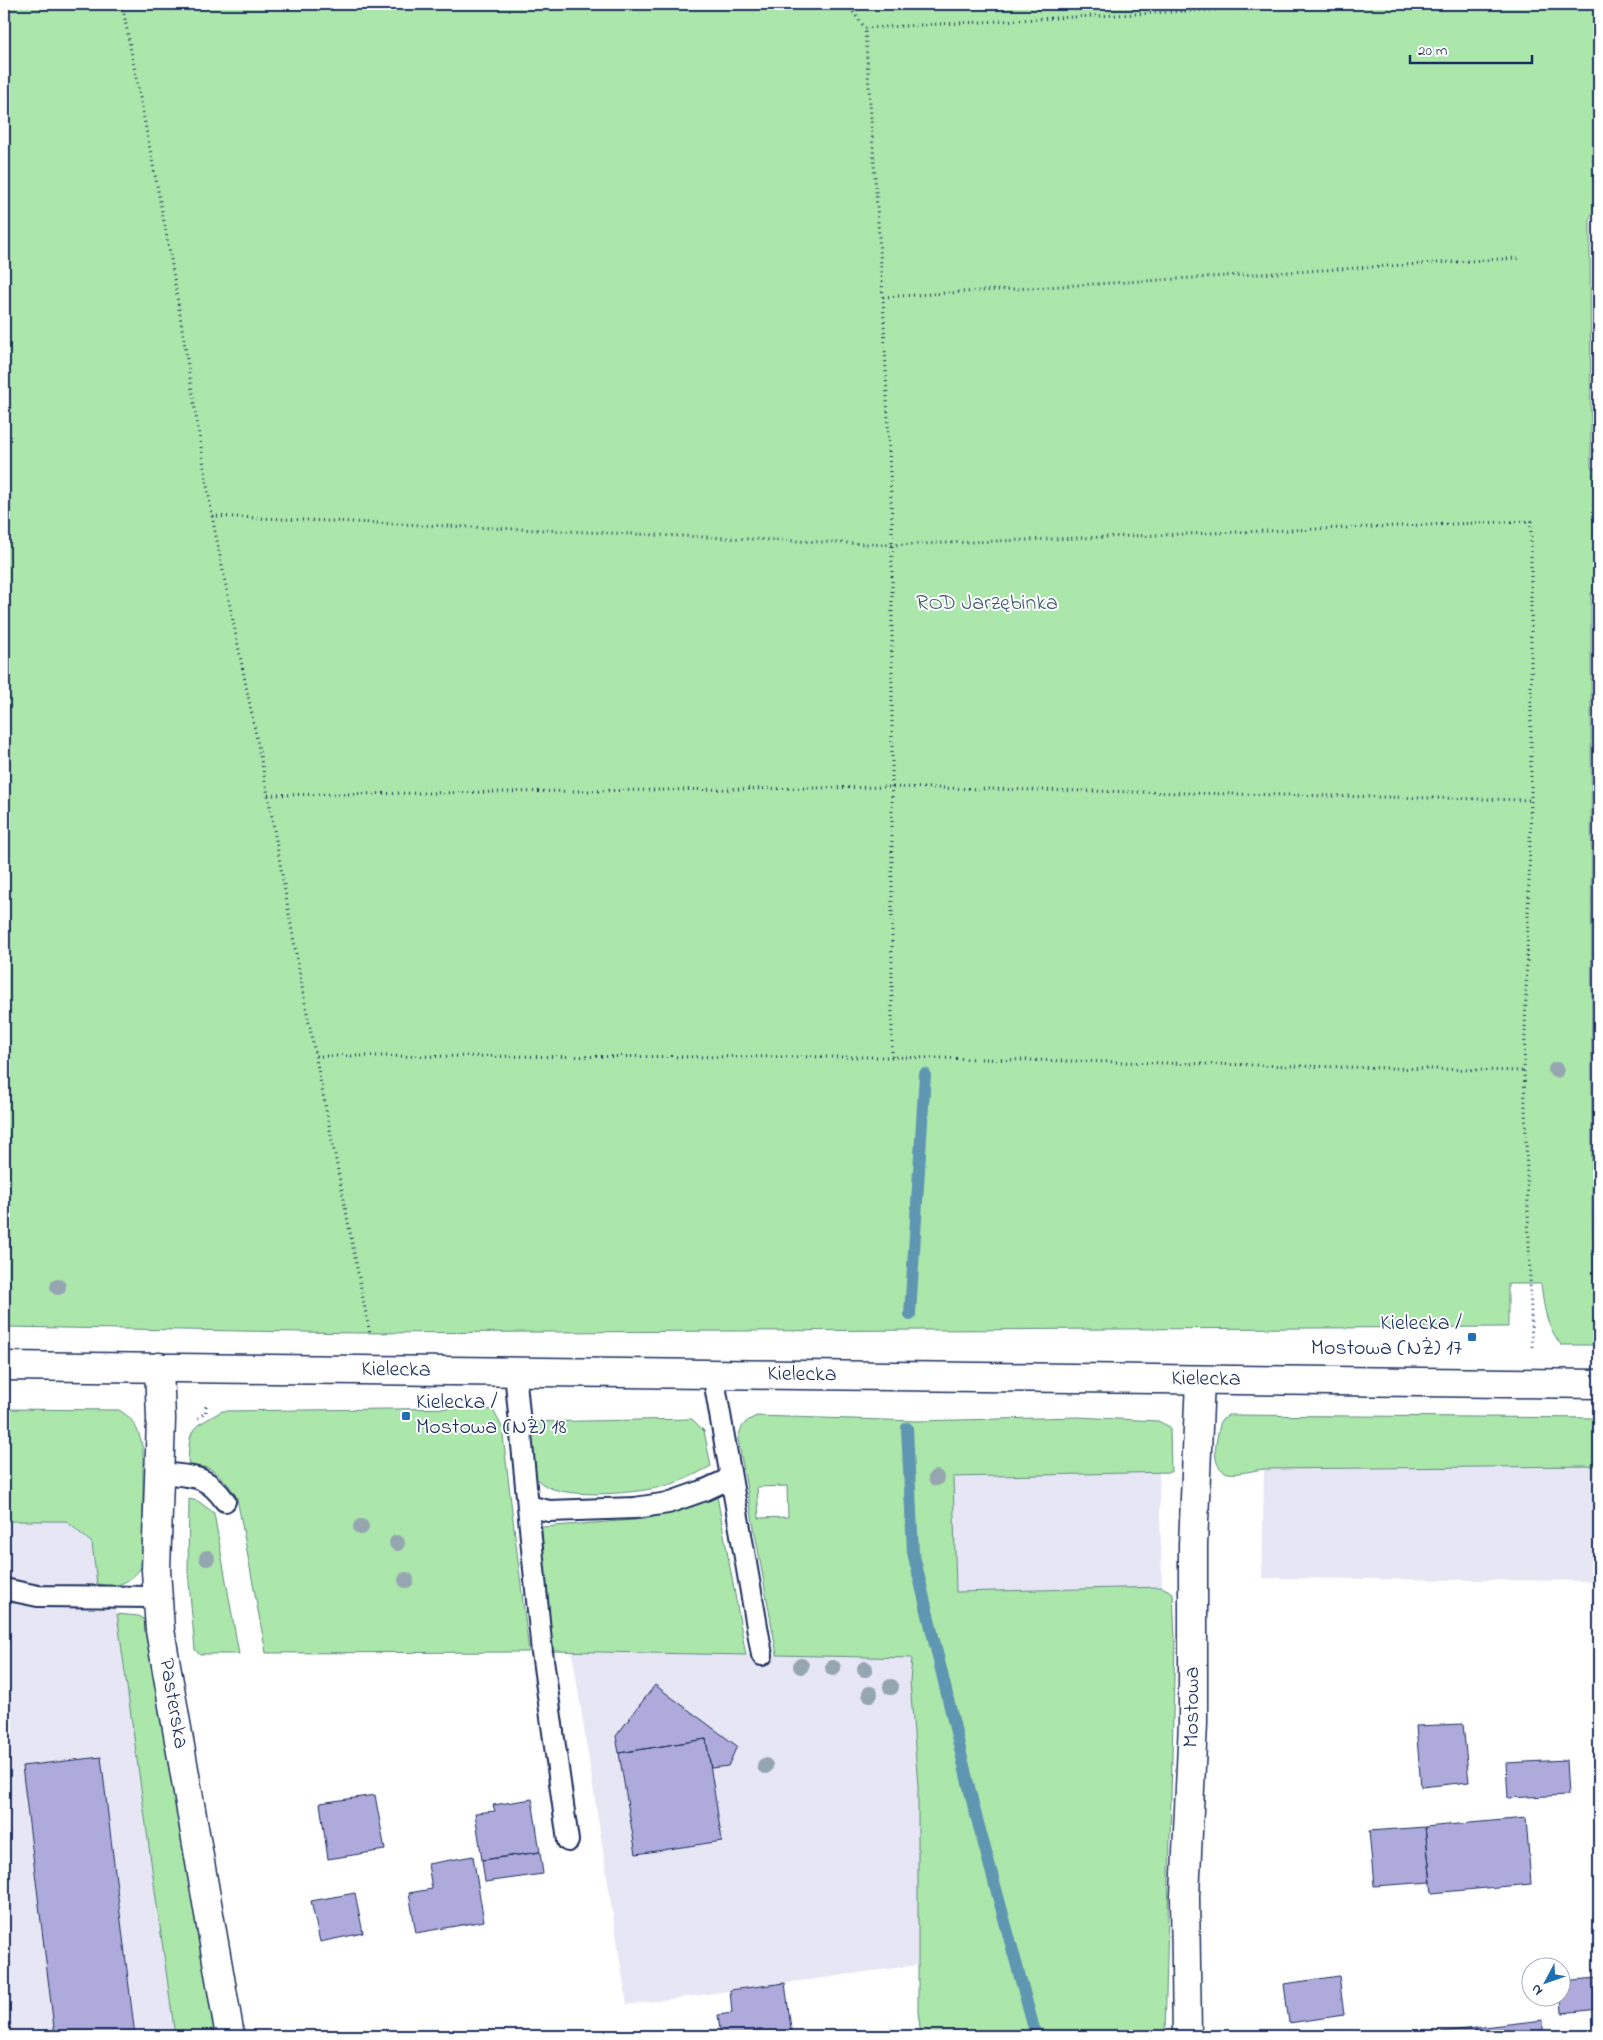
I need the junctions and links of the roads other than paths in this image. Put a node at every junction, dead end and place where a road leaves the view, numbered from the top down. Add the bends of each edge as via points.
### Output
1 (4, 1366) edge
2 (159, 1367) junction
3 (515, 1372) junction
4 (712, 1374) junction
5 (1200, 1380) junction
6 (1599, 1384) edge
7 (160, 1473) junction
8 (731, 1478) junction
9 (225, 1501) dead end
10 (528, 1506) junction
11 (4, 1589) edge
12 (156, 1597) junction
13 (762, 1655) dead end
14 (568, 1841) dead end
15 (230, 2036) edge
16 (1187, 2036) edge

1 - 2 main road, Kielecka
2 - 3 main road, Kielecka
2 - 7 main road, Pasterska via 162,1419
3 - 4 main road, Kielecka
3 - 10 lane
4 - 5 main road, Kielecka
4 - 8 lane
5 - 6 main road, Kielecka
5 - 16 main road, Mostowa via 1193,1545 1193,1723 1185,1896
7 - 9 lane via 199,1478 208,1482
7 - 12 main road, Pasterska
8 - 10 lane via 668,1503 635,1508 549,1511
8 - 13 lane
10 - 14 lane via 542,1652
11 - 12 lane via 38,1596
12 - 15 main road, Pasterska

